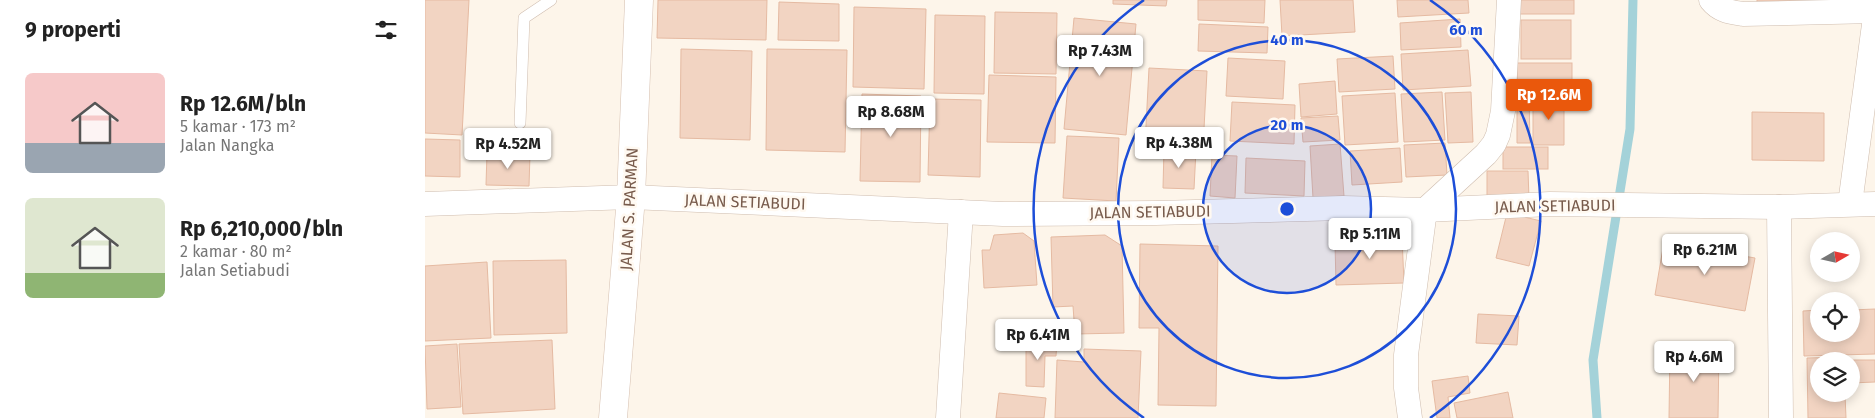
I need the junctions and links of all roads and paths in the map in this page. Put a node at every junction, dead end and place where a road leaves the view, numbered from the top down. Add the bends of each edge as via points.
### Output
1 (551, 0) edge
2 (639, 0) edge
3 (1509, 0) edge
4 (1711, 0) edge
5 (1875, 11) edge
6 (1875, 17) edge
7 (520, 123) dead end
8 (631, 196) junction
9 (425, 204) edge
10 (1850, 204) junction
11 (1875, 204) edge
12 (1779, 206) junction
13 (1425, 210) junction
14 (961, 212) junction
15 (613, 418) edge
16 (948, 418) edge
17 (1410, 418) edge
18 (1781, 418) edge

1 - 7 lane via 524,18
2 - 8 street, JALAN S. PARMAN
3 - 13 street via 1503,111 1495,144
4 - 5 street via 1721,9 1743,14
6 - 10 street
8 - 9 street, JALAN SETIABUDI
8 - 14 street, JALAN SETIABUDI
8 - 15 street, JALAN S. PARMAN
10 - 11 street, JALAN SETIABUDI
10 - 12 street, JALAN SETIABUDI
12 - 13 street, JALAN SETIABUDI via 1550,204
12 - 18 street
13 - 14 street, JALAN SETIABUDI
13 - 17 street via 1406,355
14 - 16 street

